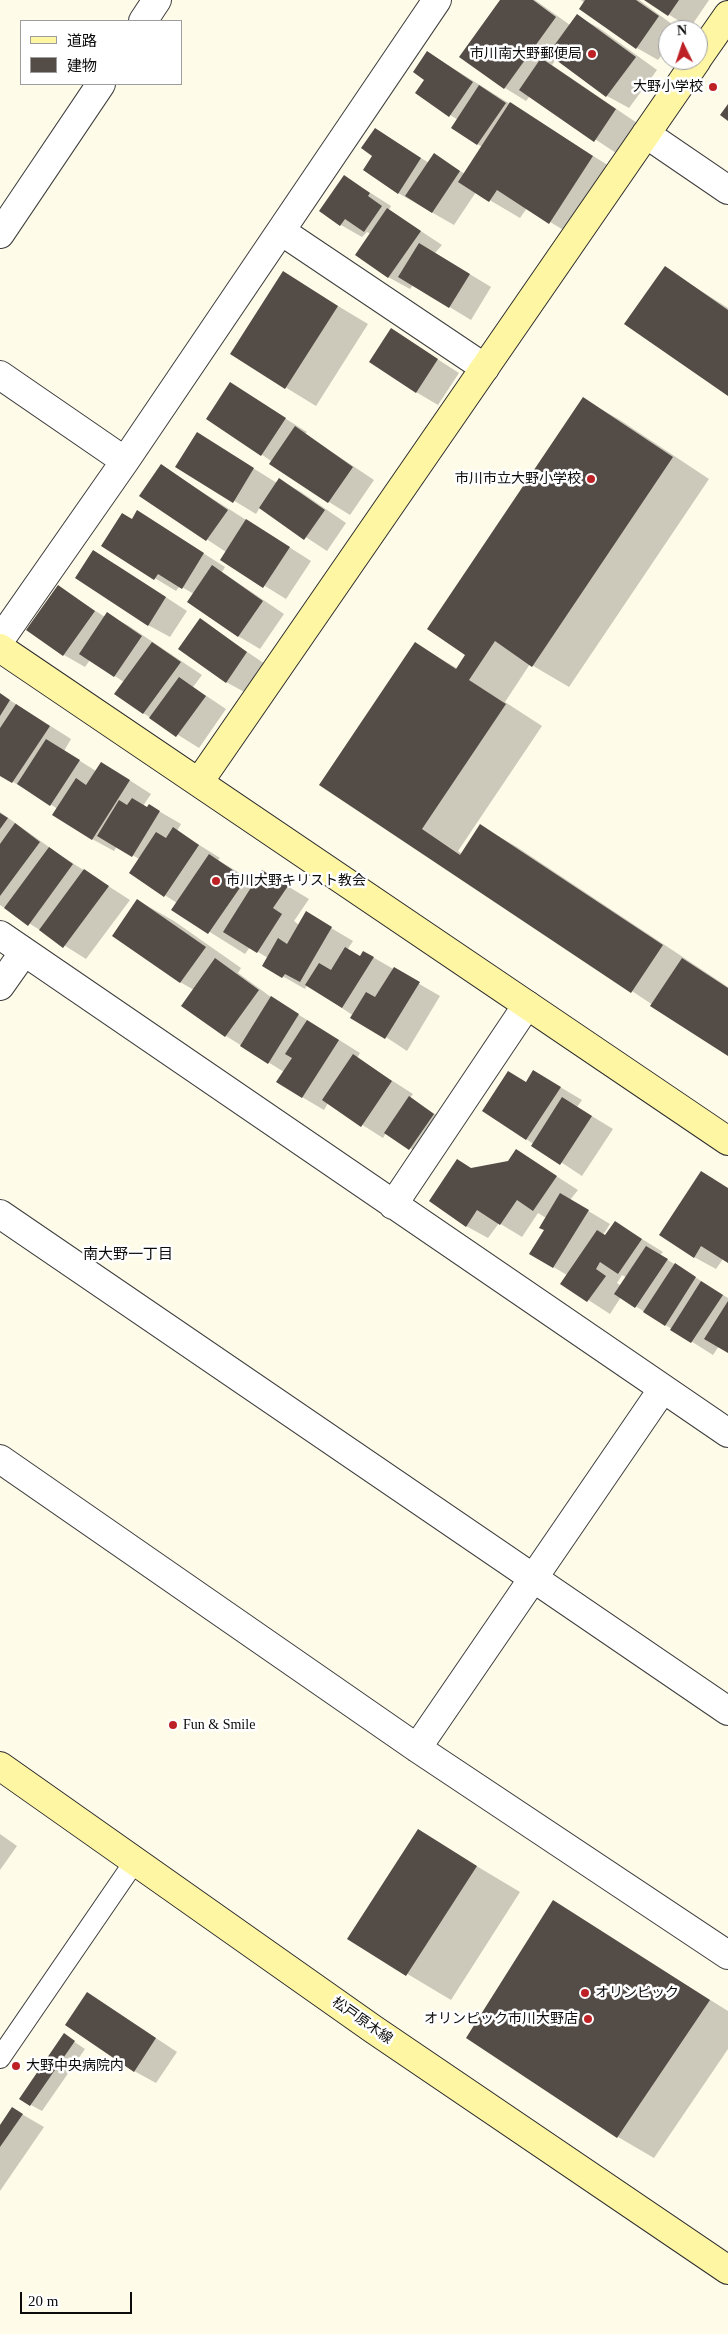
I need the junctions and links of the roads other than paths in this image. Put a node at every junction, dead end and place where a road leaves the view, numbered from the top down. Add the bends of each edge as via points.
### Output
1 (157, 0) edge
2 (437, 0) edge
3 (728, 15) edge
4 (144, 20) edge
5 (708, 44) edge
6 (690, 70) edge
7 (100, 85) edge
8 (646, 134) junction
9 (728, 190) edge
10 (281, 231) junction
11 (0, 234) edge
12 (485, 368) junction
13 (0, 375) edge
14 (125, 461) junction
15 (0, 640) edge
16 (0, 648) edge
17 (199, 782) junction
18 (0, 935) edge
19 (24, 952) junction
20 (0, 986) edge
21 (527, 1005) junction
22 (728, 1141) edge
23 (393, 1205) junction
24 (0, 1214) edge
25 (662, 1390) junction
26 (728, 1432) edge
27 (0, 1458) edge
28 (533, 1579) junction
29 (728, 1711) edge
30 (417, 1748) junction
31 (0, 1766) edge
32 (135, 1861) junction
33 (728, 1955) edge
34 (0, 2058) edge
35 (728, 2270) edge

1 - 4 street
2 - 10 street
3 - 5 street
6 - 8 street
7 - 11 street
8 - 9 street
8 - 12 street
10 - 12 street
10 - 14 street
12 - 17 street
13 - 14 street
14 - 15 street
16 - 17 street
17 - 21 street
18 - 19 street
19 - 20 street
19 - 23 street
21 - 22 street
21 - 23 street
23 - 25 street
24 - 28 street
25 - 26 street
25 - 28 street
27 - 30 street
28 - 29 street
28 - 30 street
30 - 33 street
31 - 32 street, 松戸原木線
32 - 34 lane
32 - 35 street, 松戸原木線 via 373,2029

